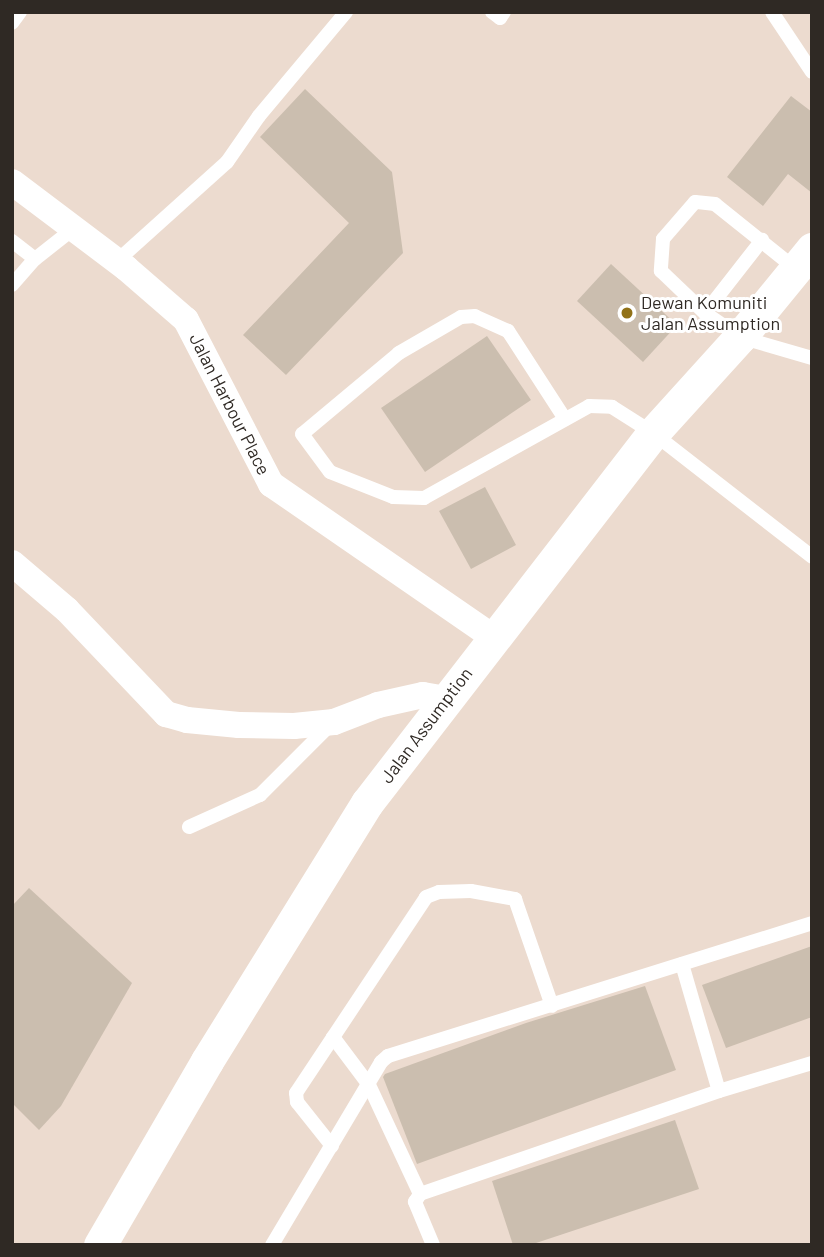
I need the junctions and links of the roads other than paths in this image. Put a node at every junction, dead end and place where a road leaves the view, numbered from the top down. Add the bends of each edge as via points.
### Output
1 (20, 12) edge
2 (346, 12) edge
3 (492, 12) edge
4 (505, 12) edge
5 (772, 12) edge
6 (12, 23) edge
7 (812, 72) edge
8 (12, 183) edge
9 (73, 229) junction
10 (762, 240) junction
11 (12, 241) edge
12 (35, 258) junction
13 (804, 259) edge
14 (117, 261) junction
15 (12, 285) edge
16 (705, 313) junction
17 (740, 337) junction
18 (812, 358) edge
19 (565, 419) junction
20 (653, 433) junction
21 (812, 557) edge
22 (12, 563) edge
23 (493, 637) junction
24 (445, 699) junction
25 (334, 722) junction
26 (188, 827) dead end
27 (812, 923) edge
28 (682, 964) junction
29 (552, 1006) junction
30 (333, 1037) junction
31 (812, 1063) edge
32 (369, 1085) junction
33 (719, 1091) junction
34 (332, 1146) junction
35 (420, 1194) junction
36 (100, 1245) edge
37 (272, 1245) edge
38 (433, 1245) edge

1 - 6 lane
2 - 14 lane via 259,116 227,162
3 - 4 lane via 500,18
5 - 7 lane
8 - 9 street, Jalan Harbour Place
9 - 12 lane
9 - 14 street, Jalan Harbour Place
10 - 13 lane
10 - 16 lane
10 - 16 lane via 715,204 695,202 663,239 661,271
11 - 12 lane
12 - 15 lane
13 - 17 street, Jalan Assumption
14 - 23 street, Jalan Harbour Place via 186,320 271,484
16 - 17 lane
17 - 18 lane
17 - 20 street, Jalan Assumption
19 - 19 lane via 424,498 393,498 330,472 302,435 399,353 461,317 475,316 508,331
19 - 20 lane via 589,406 612,407
20 - 21 lane
20 - 23 street, Jalan Assumption
22 - 25 street via 67,611 166,714 239,725
23 - 24 street, Jalan Assumption
24 - 25 street via 423,695 377,705
24 - 36 street, Jalan Assumption via 367,803 206,1061
25 - 26 lane via 260,794
27 - 28 lane
28 - 29 lane
28 - 33 lane
29 - 30 lane via 515,899 471,891 439,892 426,897
29 - 32 lane via 388,1056
30 - 32 lane
30 - 34 lane via 296,1093 297,1102
31 - 33 lane
32 - 34 lane
32 - 35 lane
33 - 35 lane
34 - 37 lane
35 - 38 lane via 415,1202

